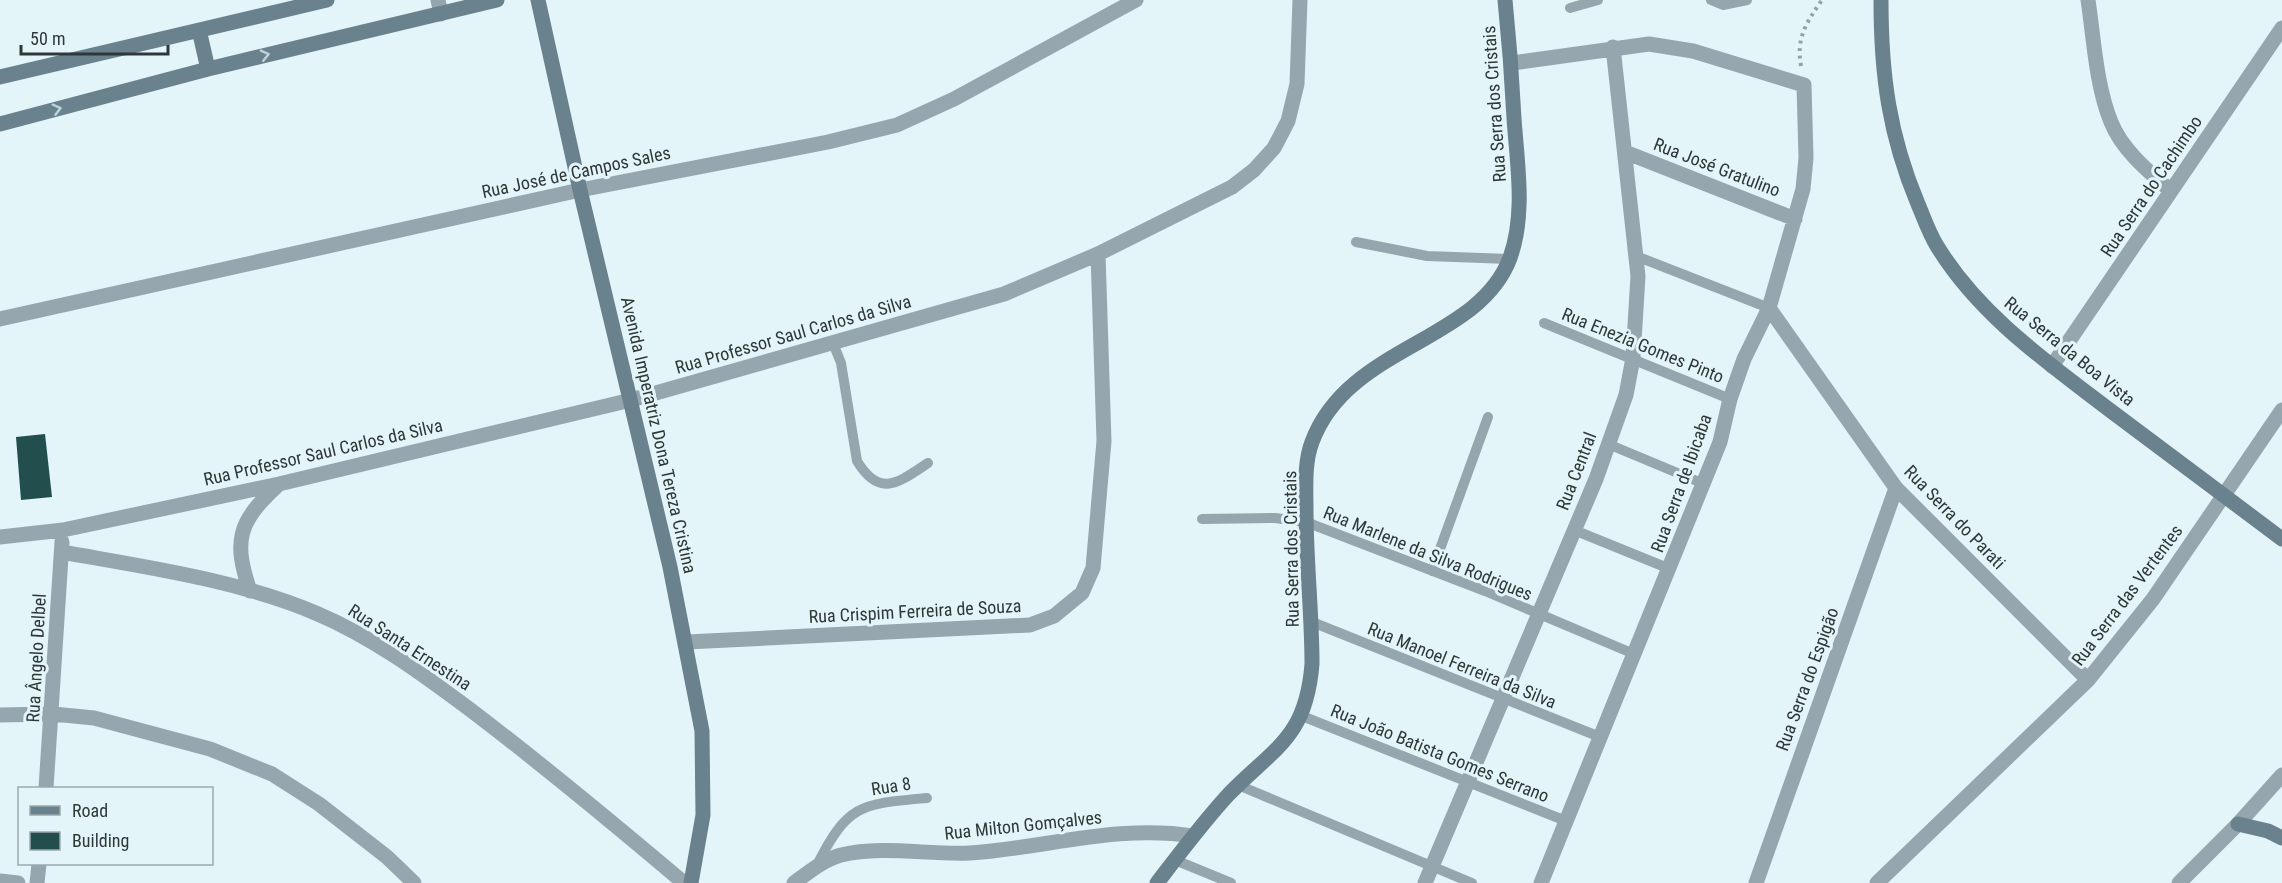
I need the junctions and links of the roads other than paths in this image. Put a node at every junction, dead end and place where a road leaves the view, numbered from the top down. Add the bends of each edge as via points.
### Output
1 (327, 0) edge
2 (497, 0) edge
3 (538, 0) edge
4 (1136, 0) edge
5 (1300, 0) edge
6 (1505, 0) edge
7 (1598, 0) edge
8 (1711, 0) edge
9 (1748, 0) edge
10 (1881, 0) edge
11 (2088, 0) edge
12 (440, 7) edge
13 (1570, 8) dead end
14 (2282, 28) edge
15 (199, 30) junction
16 (1613, 48) junction
17 (1512, 63) junction
18 (208, 69) junction
19 (0, 77) edge
20 (0, 124) edge
21 (1624, 152) junction
22 (580, 190) junction
23 (2171, 191) junction
24 (1796, 219) junction
25 (1356, 242) dead end
26 (1098, 254) junction
27 (1636, 256) junction
28 (1509, 259) junction
29 (1769, 308) junction
30 (0, 318) edge
31 (1544, 323) dead end
32 (833, 343) junction
33 (1633, 358) junction
34 (2052, 366) junction
35 (1730, 399) junction
36 (631, 400) junction
37 (2282, 410) edge
38 (1488, 417) dead end
39 (1608, 444) junction
40 (928, 463) dead end
41 (279, 484) junction
42 (1704, 484) junction
43 (1896, 488) junction
44 (2224, 496) junction
45 (1202, 519) dead end
46 (1306, 522) junction
47 (63, 530) junction
48 (1574, 531) junction
49 (0, 537) edge
50 (2282, 539) edge
51 (62, 552) junction
52 (1670, 569) junction
53 (1432, 571) junction
54 (250, 591) junction
55 (1538, 614) junction
56 (1312, 622) junction
57 (687, 642) junction
58 (1634, 654) junction
59 (2088, 680) junction
60 (1503, 699) junction
61 (53, 714) junction
62 (0, 715) edge
63 (1302, 717) junction
64 (1600, 737) junction
65 (2282, 775) edge
66 (1468, 781) junction
67 (1238, 785) junction
68 (46, 787) edge
69 (927, 798) dead end
70 (1566, 821) junction
71 (2238, 824) junction
72 (1193, 836) junction
73 (2282, 838) edge
74 (1175, 860) junction
75 (39, 865) edge
76 (817, 866) junction
77 (1432, 866) junction
78 (0, 881) edge
79 (18, 883) edge
80 (37, 883) edge
81 (414, 883) edge
82 (684, 883) edge
83 (691, 883) edge
84 (794, 883) edge
85 (1157, 883) edge
86 (1231, 883) edge
87 (1425, 883) edge
88 (1472, 883) edge
89 (1541, 883) edge
90 (1756, 883) edge
91 (1877, 883) edge
92 (2179, 883) edge

1 - 15 street
2 - 12 street
3 - 22 street, Avenida Imperatriz Dona Tereza Cristina
4 - 22 street, Rua José de Campos Sales via 954,99 897,125
5 - 26 street, Rua Professor Saul Carlos da Silva via 1298,84 1288,121 1274,148 1232,187
6 - 17 street, Rua Serra dos Cristais
7 - 13 lane
8 - 9 lane via 1723,5
10 - 34 street, Rua Serra da Boa Vista via 1883,79 1889,115 1904,171 1935,243 1981,305
11 - 23 street via 2111,124 2128,149
18 -> 12 street
14 - 23 street, Rua Serra do Cachimbo
15 - 18 street
15 - 19 street
16 - 17 street
16 - 21 street, Rua Central
16 - 24 street, Rua Serra de Ibicaba via 1649,44 1693,51 1804,85 1806,158
17 - 28 street, Rua Serra dos Cristais via 1520,194
20 -> 18 street
21 - 24 street, Rua José Gratulino
21 - 27 street, Rua Central
22 - 30 street, Rua José de Campos Sales
22 - 36 street, Avenida Imperatriz Dona Tereza Cristina
23 - 34 street, Rua Serra do Cachimbo
24 - 29 street, Rua Serra de Ibicaba
25 - 28 lane via 1427,256
26 - 32 street, Rua Professor Saul Carlos da Silva via 1004,294
26 - 57 street, Rua Crispim Ferreira de Souza via 1104,441 1093,568 1082,592 1054,616 1030,625
27 - 29 lane
27 - 33 street, Rua Central
28 - 46 street, Rua Serra dos Cristais via 1485,297 1463,316 1381,362 1330,410 1311,445
29 - 35 street, Rua Serra de Ibicaba via 1744,358
29 - 43 street, Rua Serra do Parati
31 - 33 lane, Rua Enezia Gomes Pinto
32 - 36 street, Rua Professor Saul Carlos da Silva
32 - 40 lane via 841,363 857,461 866,475 878,483 895,484
33 - 35 lane, Rua Enezia Gomes Pinto
33 - 39 street, Rua Central via 1626,395
34 - 44 street, Rua Serra da Boa Vista
35 - 42 street, Rua Serra de Ibicaba via 1720,442
36 - 41 street, Rua Professor Saul Carlos da Silva
36 - 57 street, Avenida Imperatriz Dona Tereza Cristina
37 - 44 street, Rua Serra das Vertentes
38 - 53 lane
39 - 42 lane
39 - 48 street, Rua Central
41 - 47 street, Rua Professor Saul Carlos da Silva
41 - 54 street via 256,505 242,531 239,560
42 - 52 street, Rua Serra de Ibicaba
43 - 59 street, Rua Serra do Parati
43 - 90 street, Rua Serra do Espigão
44 - 50 street, Rua Serra da Boa Vista
44 - 59 street, Rua Serra das Vertentes via 2153,599
45 - 46 lane, Rua Marlene da Silva Rodrigues via 1275,518
46 - 53 lane, Rua Marlene da Silva Rodrigues
46 - 56 street, Rua Serra dos Cristais
47 - 49 street, Rua Professor Saul Carlos da Silva
47 - 51 street, Rua Ângelo Delbel
48 - 52 lane
48 - 55 street, Rua Central
51 - 54 street, Rua Santa Ernestina
51 - 61 street, Rua Ângelo Delbel
52 - 58 street, Rua Serra de Ibicaba
53 - 55 lane, Rua Marlene da Silva Rodrigues
54 - 82 street, Rua Santa Ernestina via 342,624 431,681 508,738
55 - 58 lane, Rua Marlene da Silva Rodrigues
55 - 60 street, Rua Central
56 - 60 lane, Rua Manoel Ferreira da Silva
56 - 63 street, Rua Serra dos Cristais via 1310,685
57 - 83 street, Avenida Imperatriz Dona Tereza Cristina via 702,731 703,815
58 - 64 street, Rua Serra de Ibicaba
59 - 91 street, Rua Serra das Vertentes
60 - 64 lane, Rua Manoel Ferreira da Silva
60 - 66 street, Rua Central
61 - 62 street
61 - 68 street, Rua Ângelo Delbel
61 - 81 street via 94,718 144,730 210,749 272,774 319,804
63 - 66 lane, Rua João Batista Gomes Serrano
63 - 67 street, Rua Serra dos Cristais via 1281,747
64 - 70 street, Rua Serra de Ibicaba
65 - 71 street
66 - 70 lane, Rua João Batista Gomes Serrano
66 - 77 street, Rua Central
67 - 72 street, Rua Serra dos Cristais
67 - 77 lane
69 - 76 lane, Rua 8 via 873,803 847,817 829,840
70 - 89 street, Rua Serra de Ibicaba
71 - 73 street
71 - 92 street
72 - 74 street, Rua Serra dos Cristais
72 - 76 street, Rua Milton Gomçalves via 1144,830 972,853 870,850 839,855
74 - 85 street, Rua Serra dos Cristais
74 - 86 lane
75 - 80 street
76 - 84 street, Rua Milton Gomçalves
77 - 87 street, Rua Central
77 - 88 lane
78 - 79 street

